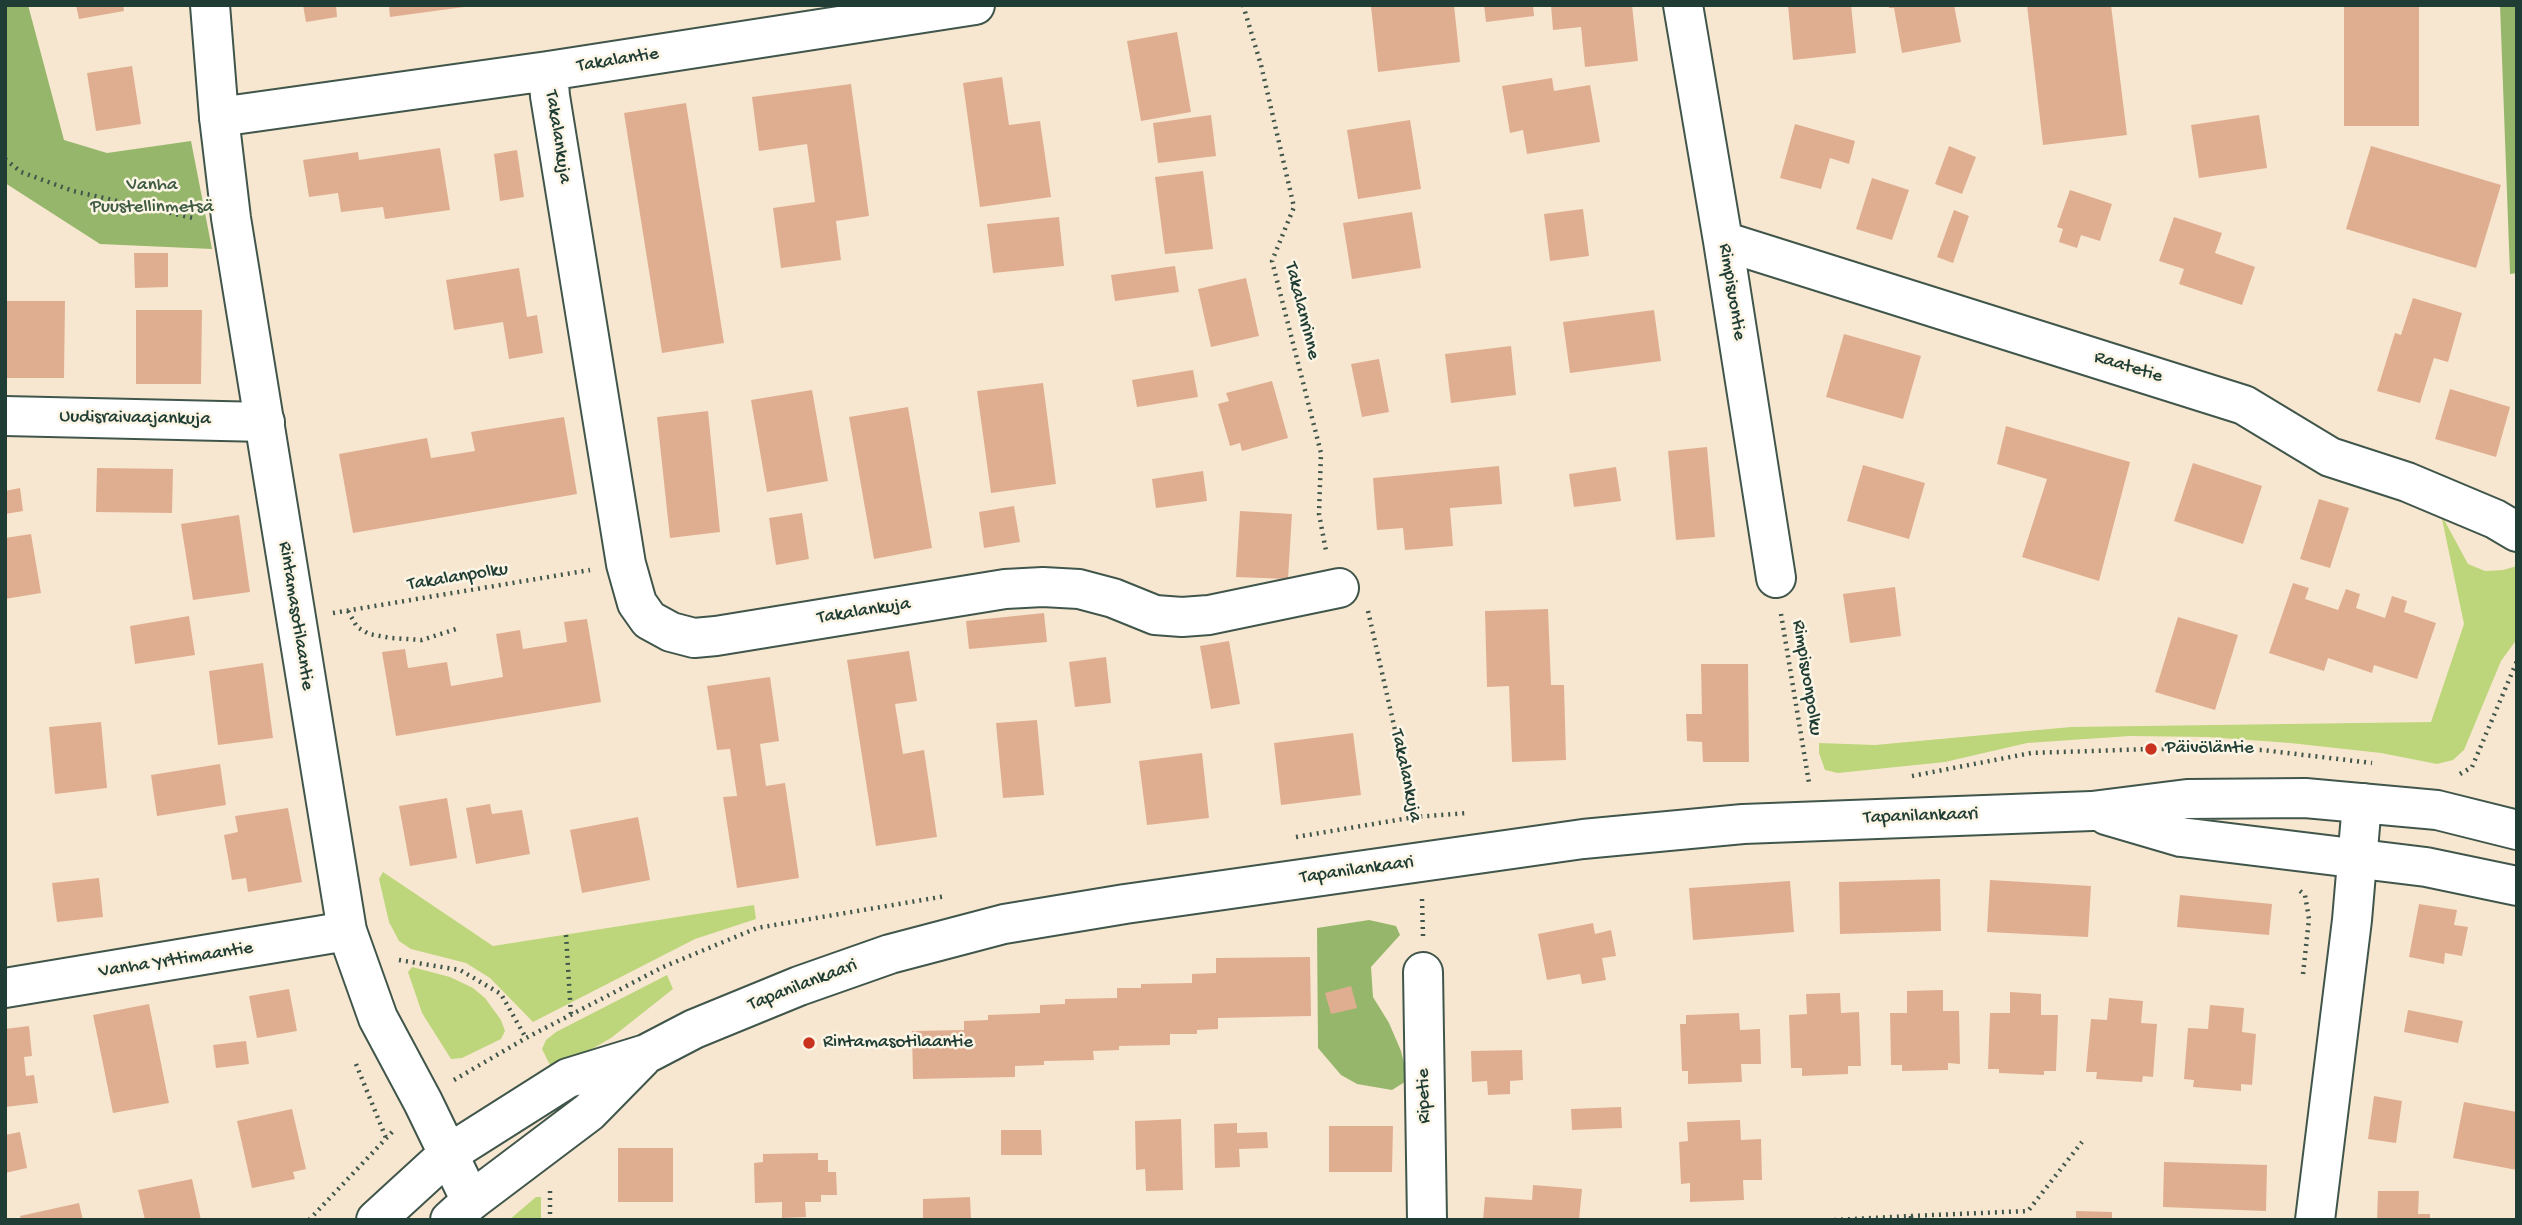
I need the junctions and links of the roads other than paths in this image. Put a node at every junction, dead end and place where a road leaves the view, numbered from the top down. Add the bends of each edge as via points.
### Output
1 (210, 5) edge
2 (975, 5) edge
3 (1683, 5) edge
4 (847, 15) edge
5 (548, 71) junction
6 (219, 117) junction
7 (1723, 241) junction
8 (5, 416) edge
9 (265, 422) junction
10 (2517, 532) edge
11 (1776, 578) road end
12 (1339, 588) road end
13 (2362, 803) junction
14 (2092, 811) junction
15 (2517, 830) edge
16 (2356, 859) junction
17 (2517, 886) edge
18 (347, 931) junction
19 (1423, 972) road end
20 (5, 988) edge
21 (646, 1054) junction
22 (447, 1154) junction
23 (460, 1210) edge
24 (376, 1220) edge
25 (1427, 1220) edge
26 (2315, 1220) edge

1 - 6 street, Rintamasotilaantie
2 - 4 street, Takalantie
3 - 7 street, Rimpisuontie
4 - 5 street, Takalantie
5 - 6 street, Takalantie
5 - 12 street, Takalankuja via 626,564 637,603 649,620 694,638 1017,588 1079,589 1155,615 1182,617
6 - 9 street, Rintamasotilaantie
7 - 10 street, Raatetie via 2244,405 2329,457 2407,482
7 - 11 street, Rimpisuontie
8 - 9 street, Uudisraivaajankuja
9 - 18 street, Rintamasotilaantie
13 - 14 street, Tapanilankaari via 2305,798 2188,799
13 - 15 street, Tapanilankaari via 2437,810
13 - 16 street
14 - 16 street, Tapanilankaari via 2182,837
14 - 21 street, Tapanilankaari via 1656,831 1062,914 890,954 694,1029
16 - 17 street, Tapanilankaari via 2426,867
16 - 26 street
18 - 20 street, Vanha Yrttimaantie
18 - 22 street, Rintamasotilaantie via 378,1018
19 - 25 street, Ripetie
21 - 22 street, Tapanilankaari via 568,1078
21 - 23 street, Tapanilankaari via 589,1112
22 - 23 street, Rintamasotilaantie
22 - 24 street, Tapanilankaari

